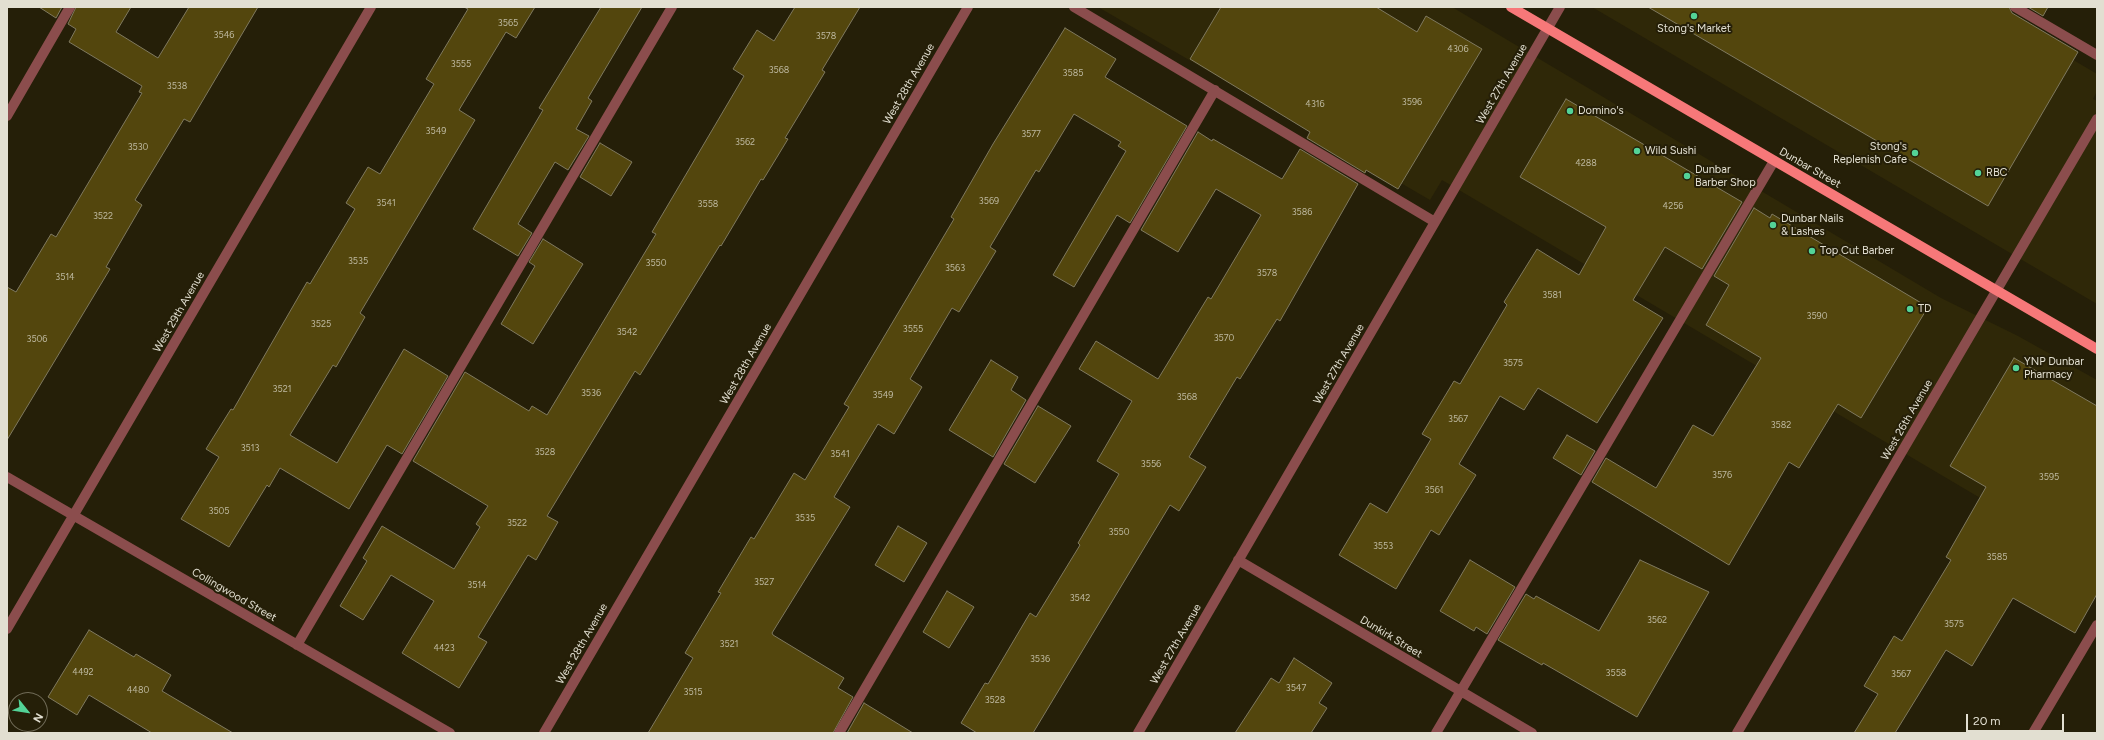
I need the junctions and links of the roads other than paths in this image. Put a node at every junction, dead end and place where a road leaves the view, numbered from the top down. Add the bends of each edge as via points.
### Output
1 (70, 7) edge
2 (371, 7) edge
3 (672, 7) edge
4 (968, 7) edge
5 (1074, 7) edge
6 (1510, 7) edge
7 (1560, 7) edge
8 (2016, 7) edge
9 (1548, 29) junction
10 (2097, 54) edge
11 (1215, 90) junction
12 (7, 116) edge
13 (2097, 119) edge
14 (1774, 161) junction
15 (1435, 222) junction
16 (1997, 291) junction
17 (2097, 349) edge
18 (7, 477) edge
19 (73, 515) junction
20 (1238, 560) junction
21 (2097, 625) edge
22 (7, 629) edge
23 (297, 645) junction
24 (1460, 692) junction
25 (450, 733) edge
26 (544, 733) edge
27 (839, 733) edge
28 (1138, 733) edge
29 (1436, 733) edge
30 (1532, 733) edge
31 (1737, 733) edge
32 (2033, 733) edge

1 - 12 street
2 - 19 street, West 29th Avenue
3 - 23 street
4 - 26 street, West 28th Avenue
5 - 11 street
6 - 9 main road, Dunbar Street
7 - 9 street, West 27th Avenue
8 - 10 street
9 - 14 main road, Dunbar Street
9 - 15 street, West 27th Avenue
11 - 15 street
11 - 27 street
13 - 16 street, West 26th Avenue
14 - 16 main road, Dunbar Street
14 - 24 street
15 - 20 street, West 27th Avenue
16 - 17 main road, Dunbar Street
16 - 31 street, West 26th Avenue
18 - 19 street, Collingwood Street
19 - 22 street, West 29th Avenue
19 - 23 street, Collingwood Street
20 - 24 street, Dunkirk Street
20 - 28 street, West 27th Avenue
21 - 32 street
23 - 25 street, Collingwood Street
24 - 29 street
24 - 30 street, Dunkirk Street

